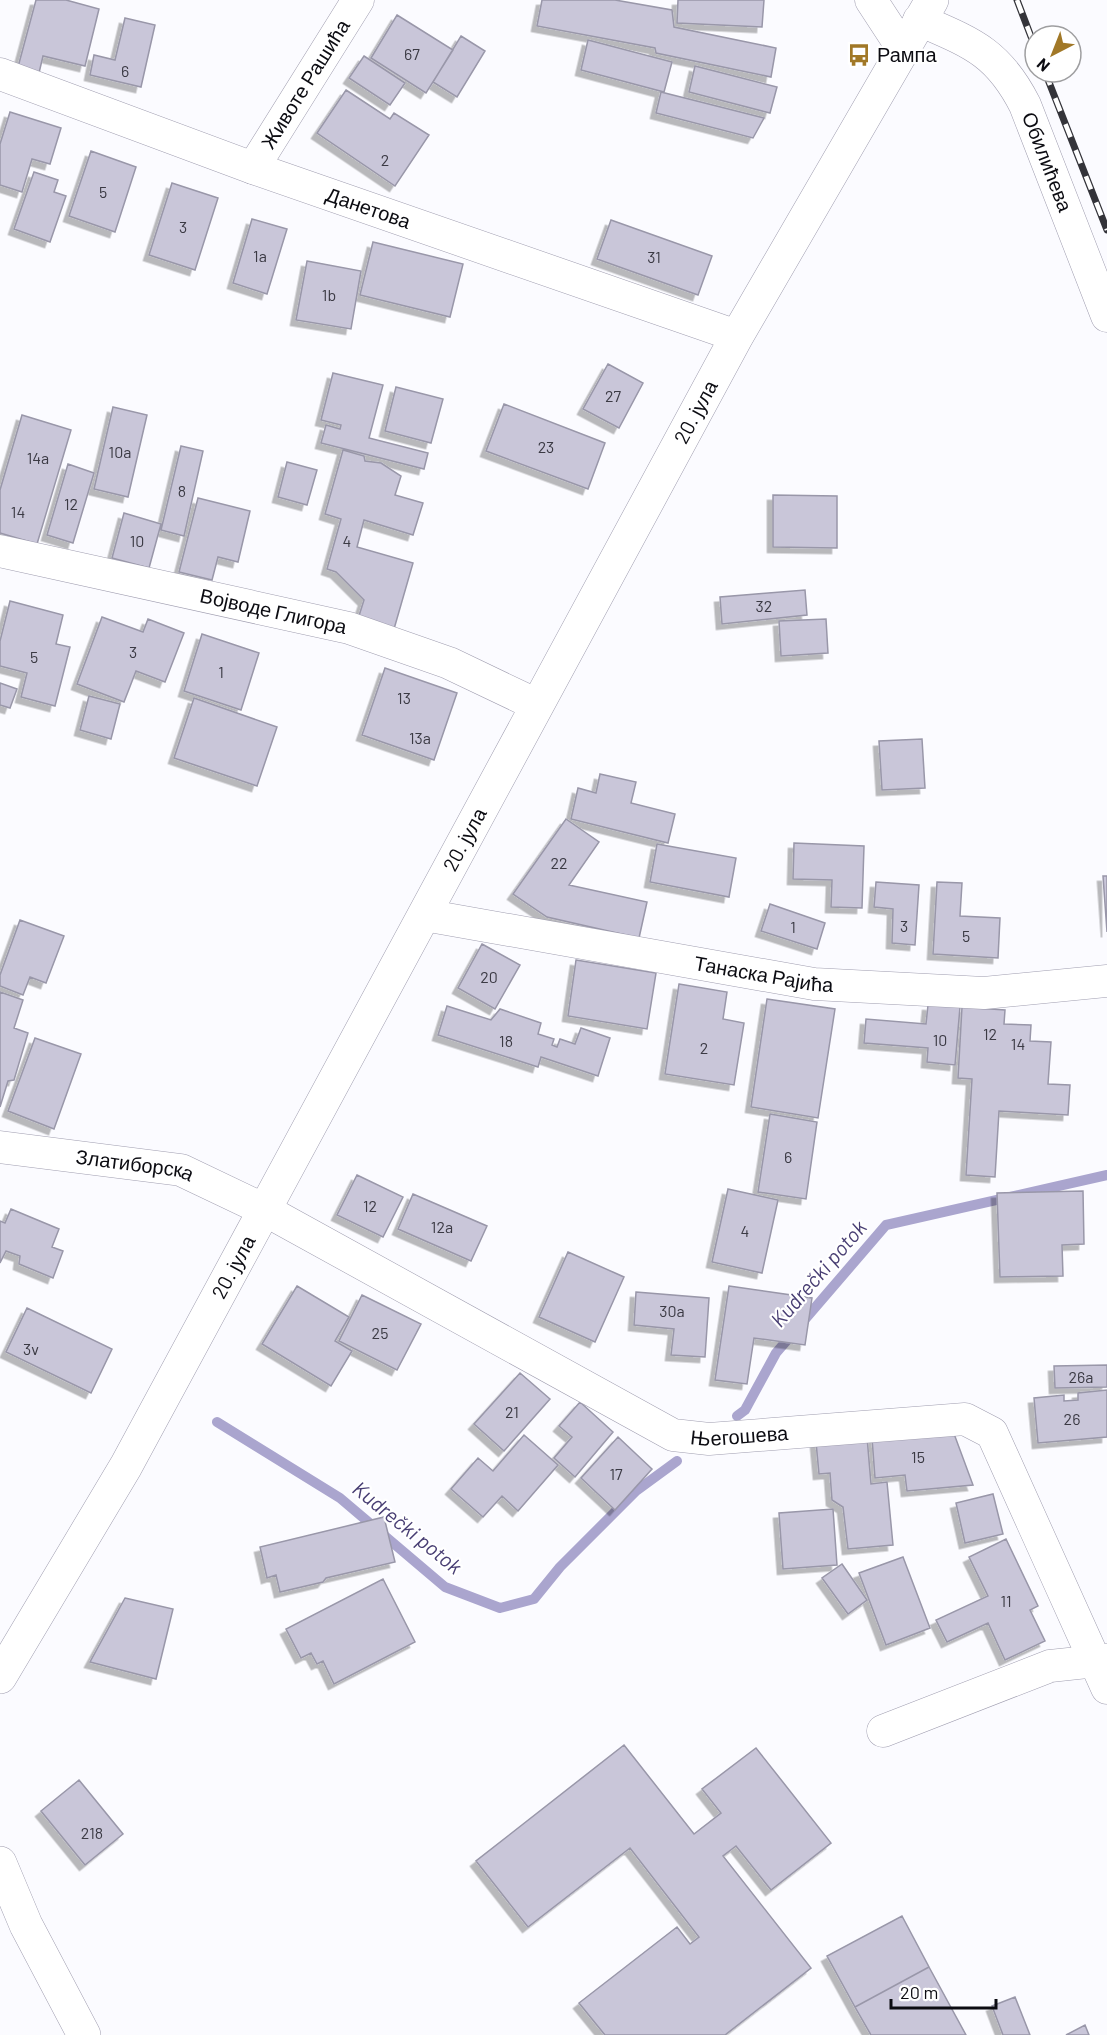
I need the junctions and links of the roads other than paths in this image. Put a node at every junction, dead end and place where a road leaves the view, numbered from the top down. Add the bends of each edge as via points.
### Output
1 (358, 0) edge
2 (871, 0) edge
3 (926, 10) edge
4 (903, 49) junction
5 (0, 74) edge
6 (253, 168) junction
7 (1107, 316) edge
8 (737, 336) junction
9 (0, 552) edge
10 (537, 705) junction
11 (424, 915) junction
12 (1107, 981) edge
13 (0, 1146) edge
14 (263, 1209) junction
15 (1103, 1669) edge
16 (0, 1677) edge
17 (883, 1731) dead end
18 (0, 1863) edge
19 (84, 2035) edge

1 - 6 street, Животе Рашића
2 - 4 street
3 - 4 main road, 20. јула
3 - 7 street, Обилићева via 987,53 1014,84
4 - 8 main road, 20. јула
5 - 6 street, Данетова
6 - 8 street, Данетова
8 - 10 main road, 20. јула
9 - 10 street, Војводе Глигора via 349,628 439,659
10 - 11 main road, 20. јула
11 - 12 street, Танаска Рајића via 814,984 984,993
11 - 14 main road, 20. јула
13 - 14 street, Златиборска via 181,1170
14 - 15 street, Његошева via 673,1435 709,1439 965,1419 992,1433
14 - 16 main road, 20. јула via 126,1466
15 - 17 street via 1050,1666
18 - 19 main road via 26,1925

